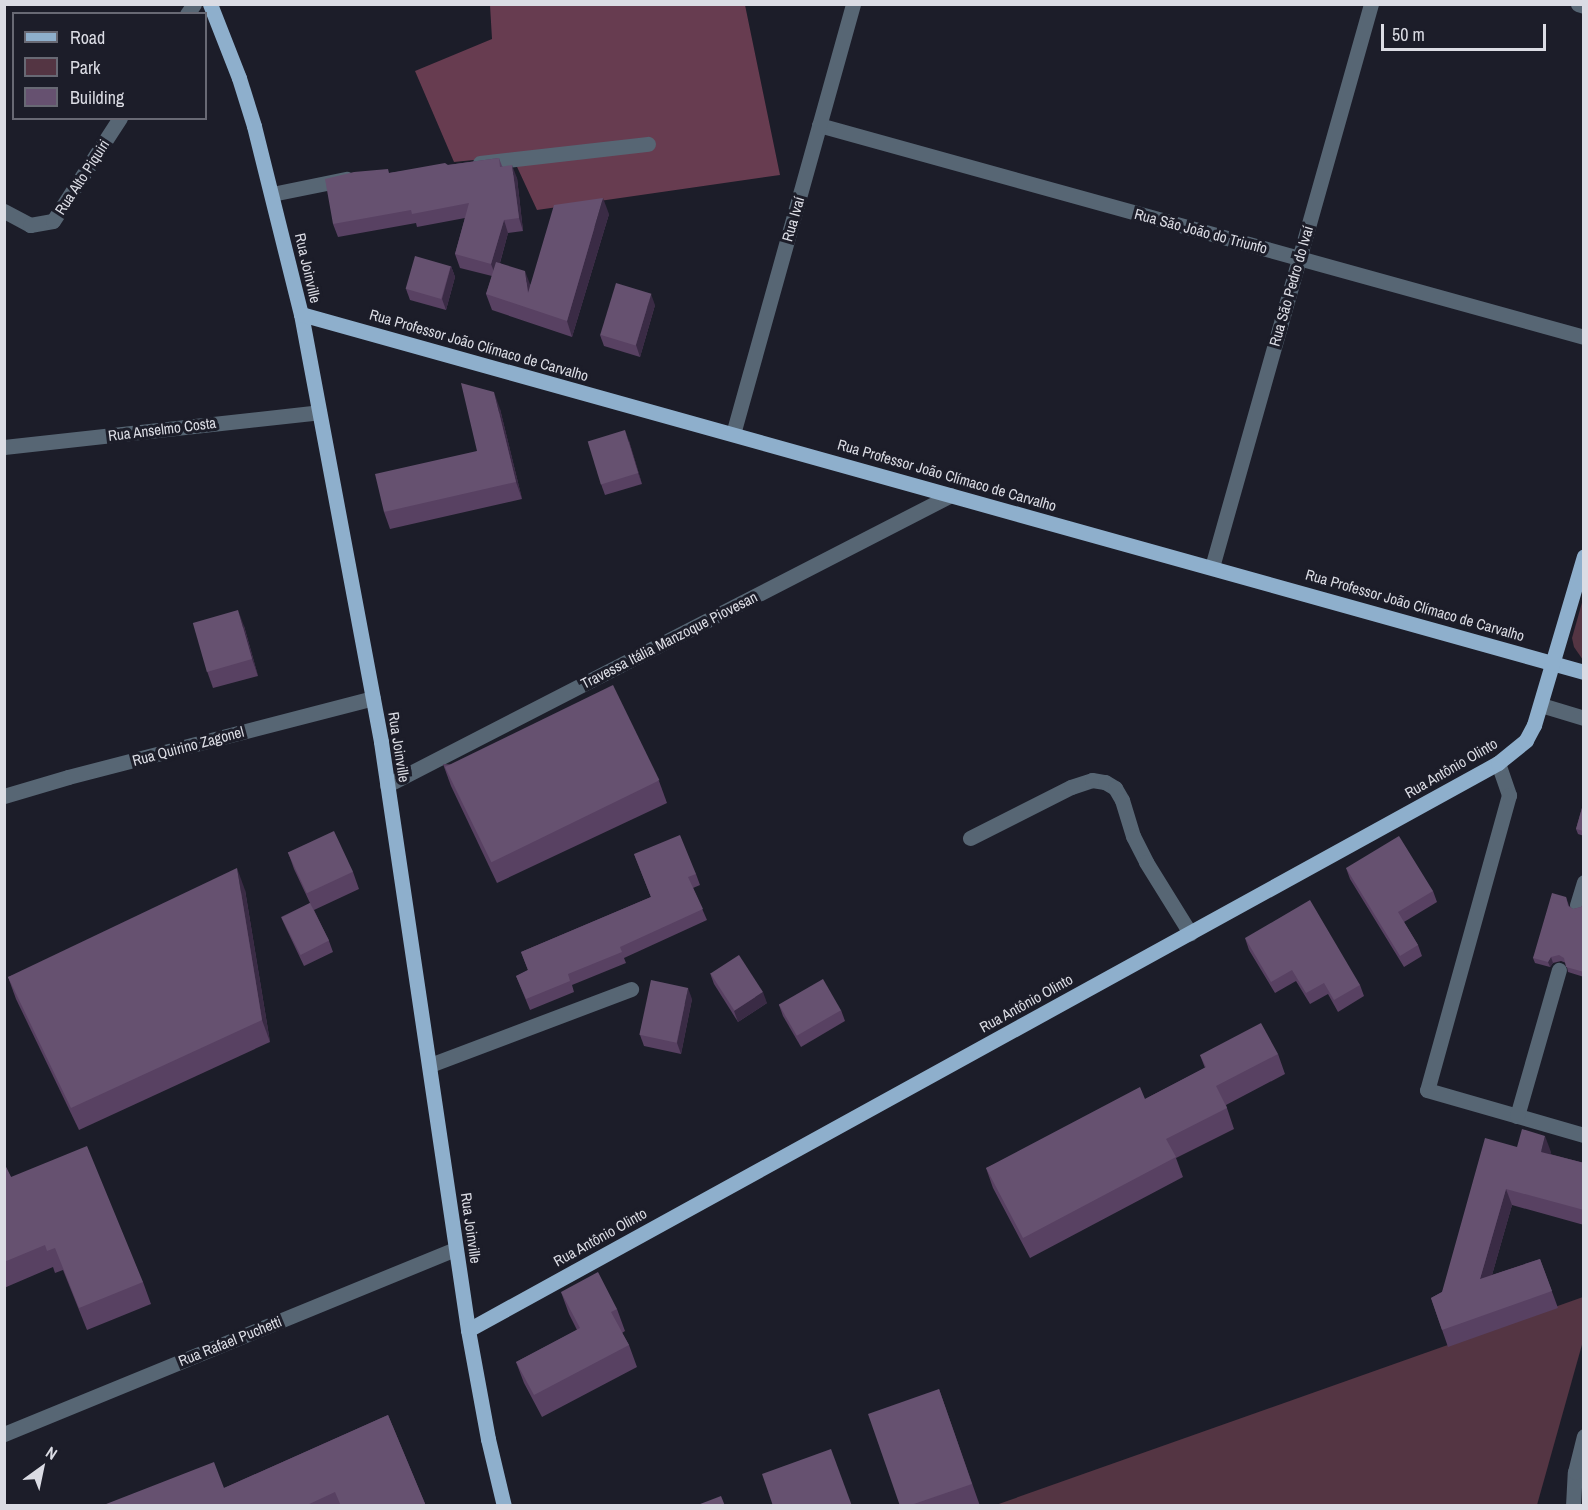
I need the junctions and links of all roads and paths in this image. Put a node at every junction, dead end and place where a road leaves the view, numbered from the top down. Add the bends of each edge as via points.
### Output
1 (210, 4) edge
2 (853, 4) edge
3 (1371, 4) edge
4 (1578, 4) edge
5 (1584, 6) edge
6 (119, 120) edge
7 (819, 125) junction
8 (648, 144) dead end
9 (462, 165) edge
10 (357, 176) edge
11 (272, 194) junction
12 (4, 210) edge
13 (1299, 258) junction
14 (301, 314) junction
15 (1584, 337) edge
16 (319, 412) junction
17 (733, 434) junction
18 (4, 447) edge
19 (951, 495) junction
20 (1584, 556) edge
21 (1212, 567) junction
22 (1553, 663) junction
23 (1584, 672) edge
24 (373, 698) junction
25 (1541, 705) junction
26 (1584, 718) edge
27 (1498, 764) junction
28 (387, 784) junction
29 (4, 796) edge
30 (970, 838) dead end
31 (1584, 882) edge
32 (1577, 905) edge
33 (1190, 933) junction
34 (1559, 970) dead end
35 (632, 989) dead end
36 (430, 1065) junction
37 (1517, 1116) junction
38 (1584, 1134) edge
39 (456, 1249) junction
40 (468, 1330) junction
41 (4, 1434) edge
42 (1584, 1436) edge
43 (504, 1506) edge
44 (1573, 1506) edge

1 - 11 main road, Rua Joinville via 239,78
2 - 7 street, Rua Ivaí
3 - 13 street, Rua São Pedro do Ivaí
4 - 5 street
6 - 12 street, Rua Alto Piquiri via 52,221 30,225
7 - 13 street, Rua São João do Triunfo
7 - 17 street, Rua Ivaí
8 - 9 street
10 - 11 street
11 - 14 main road, Rua Joinville
13 - 15 street, Rua São João do Triunfo
13 - 21 street, Rua São Pedro do Ivaí
14 - 16 main road, Rua Joinville
14 - 17 main road, Rua Professor João Clímaco de Carvalho
16 - 18 street, Rua Anselmo Costa
16 - 24 main road, Rua Joinville
17 - 19 main road, Rua Professor João Clímaco de Carvalho
19 - 21 main road, Rua Professor João Clímaco de Carvalho
19 - 28 street, Travessa Itália Manzoque Piovesan
20 - 22 main road, Rua Antônio Olinto
21 - 22 main road, Rua Professor João Clímaco de Carvalho
22 - 23 main road, Rua Professor João Clímaco de Carvalho
22 - 25 main road, Rua Antônio Olinto
24 - 28 main road, Rua Joinville
24 - 29 street, Rua Quirino Zagonel
25 - 26 street
25 - 27 main road, Rua Antônio Olinto via 1526,740
27 - 33 main road, Rua Antônio Olinto
27 - 37 street via 1509,795 1427,1090
28 - 36 main road, Rua Joinville
30 - 33 street via 1071,787 1092,780 1105,782 1122,800 1146,862
31 - 32 street
33 - 40 main road, Rua Antônio Olinto
34 - 37 street
35 - 36 street
36 - 39 main road, Rua Joinville
37 - 38 street
39 - 40 main road, Rua Joinville
39 - 41 street, Rua Rafael Puchetti
40 - 43 main road, Rua Joinville
42 - 44 street via 1575,1472

